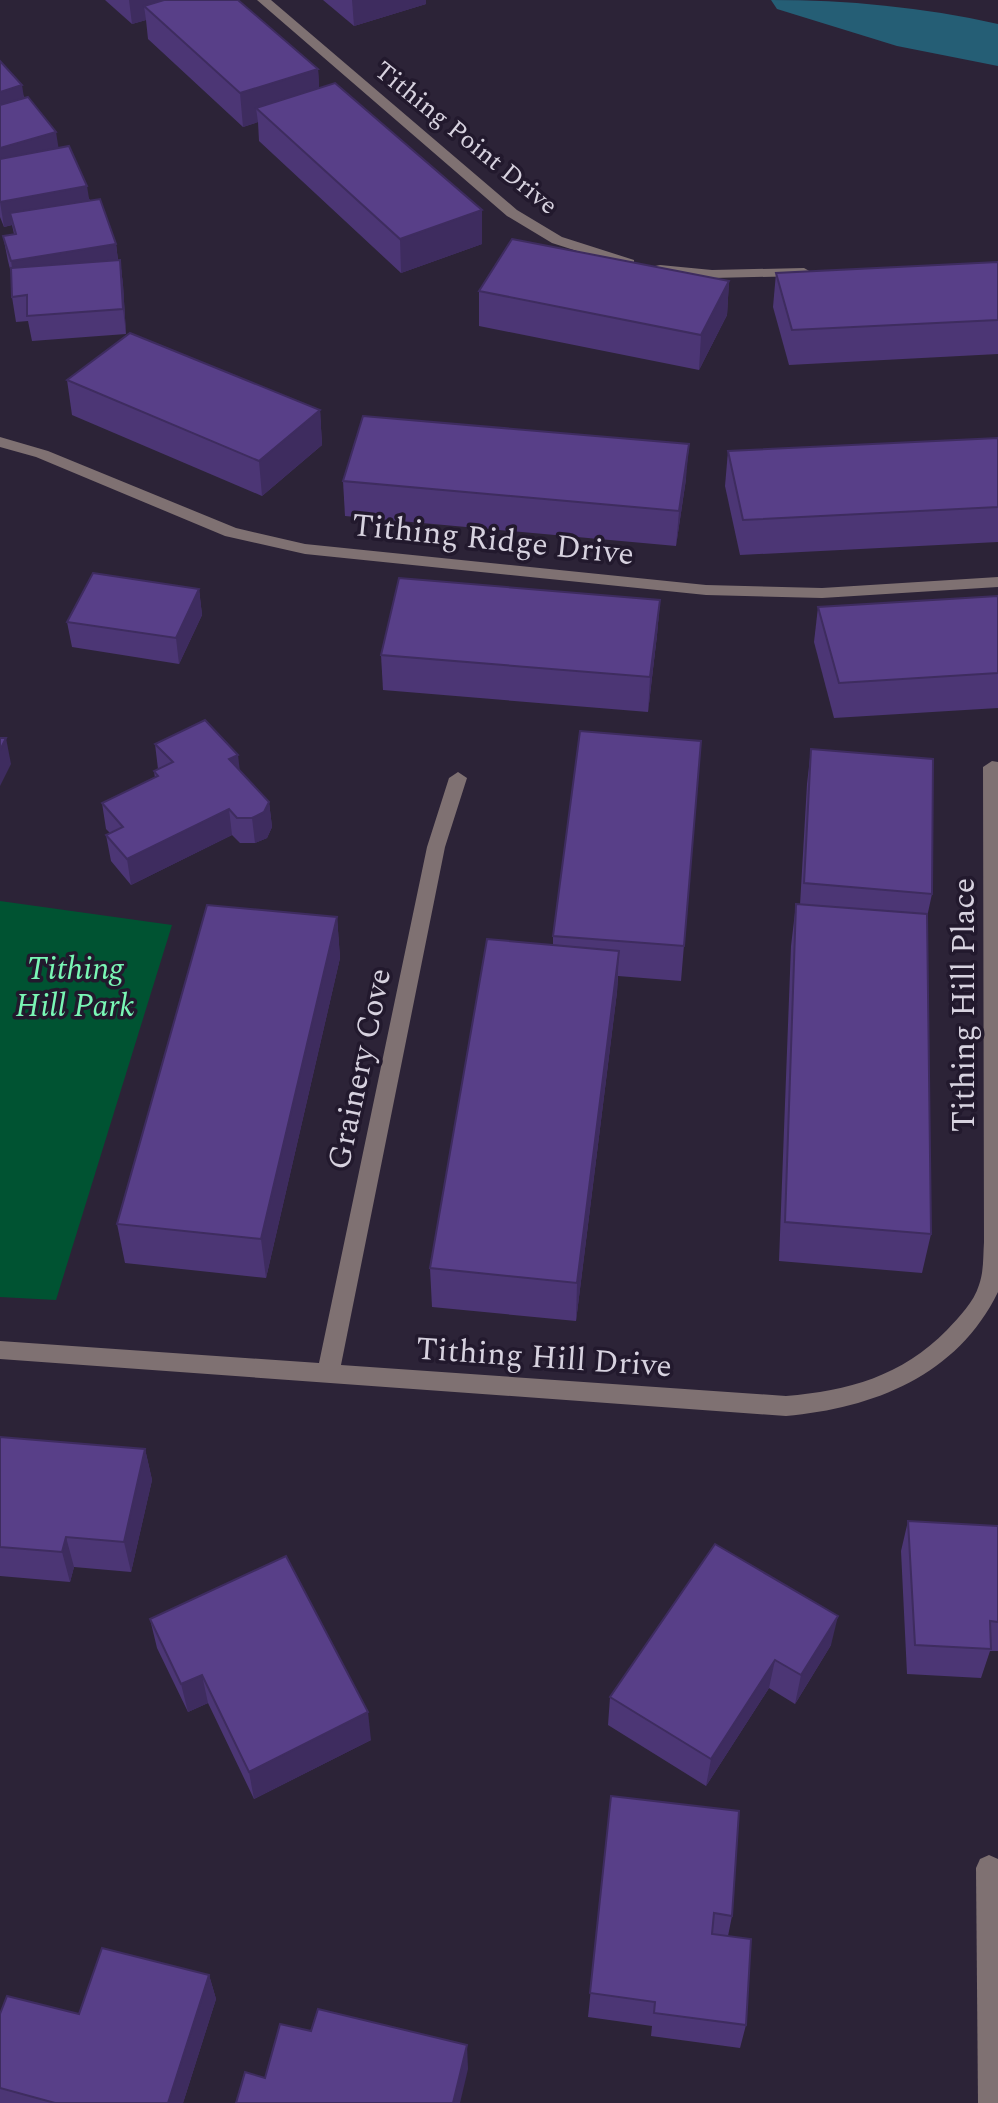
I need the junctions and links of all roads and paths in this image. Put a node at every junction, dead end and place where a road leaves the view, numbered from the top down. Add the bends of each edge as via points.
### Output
1 (263, 0) edge
2 (825, 271) edge
3 (0, 442) edge
4 (998, 582) edge
5 (992, 767) dead end
6 (458, 778) dead end
7 (997, 1242) edge
8 (0, 1350) edge
9 (328, 1374) junction
10 (989, 1868) dead end
11 (992, 2103) edge

1 - 2 street, Tithing Point Drive via 512,213 557,240 614,260 679,272
3 - 4 street, Tithing Ridge Drive via 42,454 231,532 305,549 706,590 822,593
5 - 7 street, Tithing Hill Place
6 - 9 street, Grainery Cove via 436,847
7 - 9 street, Tithing Hill Drive via 990,1286 941,1353 870,1394 828,1404 744,1405
8 - 9 street, Tithing Hill Drive
10 - 11 street

